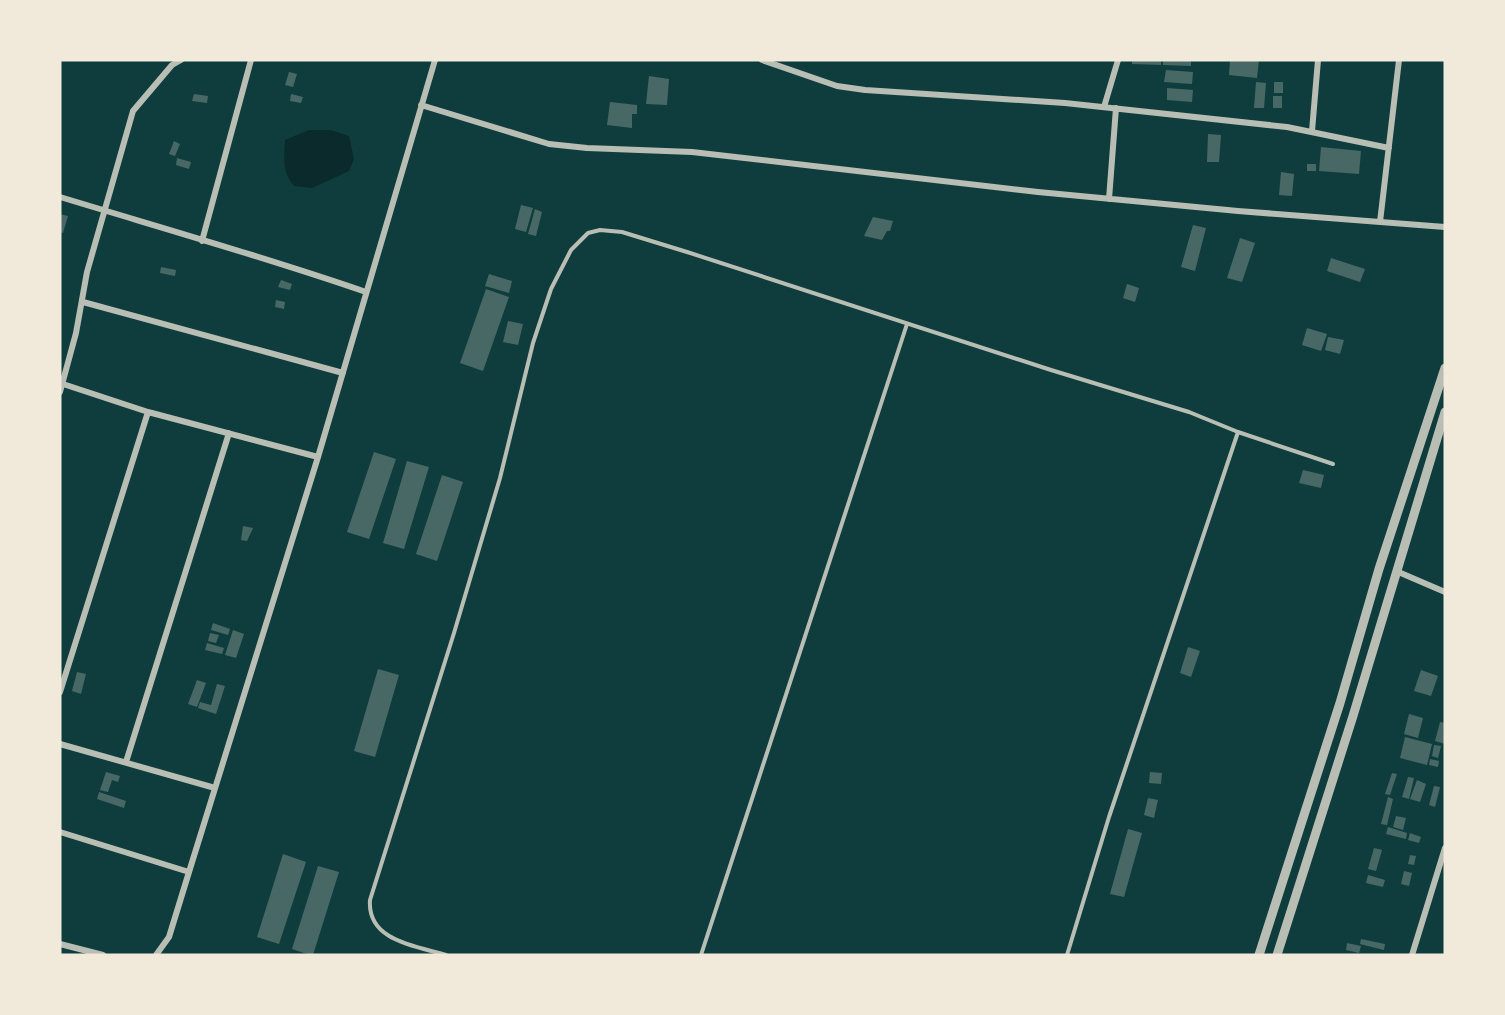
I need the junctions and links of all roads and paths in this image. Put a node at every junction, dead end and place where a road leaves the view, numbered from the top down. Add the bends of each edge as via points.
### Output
1 (181, 60) edge
2 (251, 60) edge
3 (435, 60) edge
4 (762, 60) edge
5 (1119, 60) edge
6 (1318, 60) edge
7 (1399, 60) edge
8 (421, 105) junction
9 (1104, 107) junction
10 (1116, 108) junction
11 (1312, 131) junction
12 (1389, 148) junction
13 (60, 197) edge
14 (1109, 199) junction
15 (106, 211) junction
16 (1380, 222) junction
17 (1445, 227) edge
18 (202, 241) junction
19 (366, 292) junction
20 (83, 302) junction
21 (907, 324) junction
22 (1445, 368) edge
23 (343, 373) junction
24 (63, 384) junction
25 (60, 392) edge
26 (148, 412) junction
27 (1445, 412) edge
28 (1238, 432) junction
29 (229, 433) junction
30 (318, 457) junction
31 (1334, 464) dead end
32 (1396, 571) junction
33 (1445, 592) edge
34 (60, 692) edge
35 (60, 744) edge
36 (126, 762) junction
37 (215, 788) junction
38 (60, 832) edge
39 (1445, 848) edge
40 (1443, 858) edge
41 (189, 872) junction
42 (60, 944) edge
43 (103, 955) edge
44 (157, 955) edge
45 (446, 955) edge
46 (701, 955) edge
47 (1067, 955) edge
48 (1259, 955) edge
49 (1277, 955) edge
50 (1412, 955) edge

1 - 15 street via 172,65 133,111
2 - 18 street
3 - 8 street
4 - 9 street via 837,86 865,90
5 - 9 street
6 - 11 street
7 - 12 street
8 - 14 street via 549,144 693,152
8 - 19 street
9 - 10 street
10 - 11 street
10 - 14 street
11 - 12 street
12 - 16 street
13 - 15 street
14 - 16 street
15 - 18 street
15 - 20 street via 87,272
16 - 17 street
18 - 19 street
19 - 23 street
20 - 23 street
20 - 24 street
21 - 28 lane via 1189,412
21 - 45 lane via 622,232 588,233 571,250 551,289 533,343 500,478 370,900 369,910 381,931 395,940
21 - 46 lane
22 - 48 street
23 - 30 street
24 - 25 street
24 - 26 street
26 - 29 street
26 - 34 street
27 - 32 street
28 - 31 lane
28 - 47 lane
29 - 30 street
29 - 36 street
30 - 37 street
32 - 33 street
32 - 49 street
35 - 36 street
36 - 37 street
37 - 41 street
38 - 41 street
39 - 40 street
40 - 50 street
41 - 44 street via 169,937
42 - 43 street

